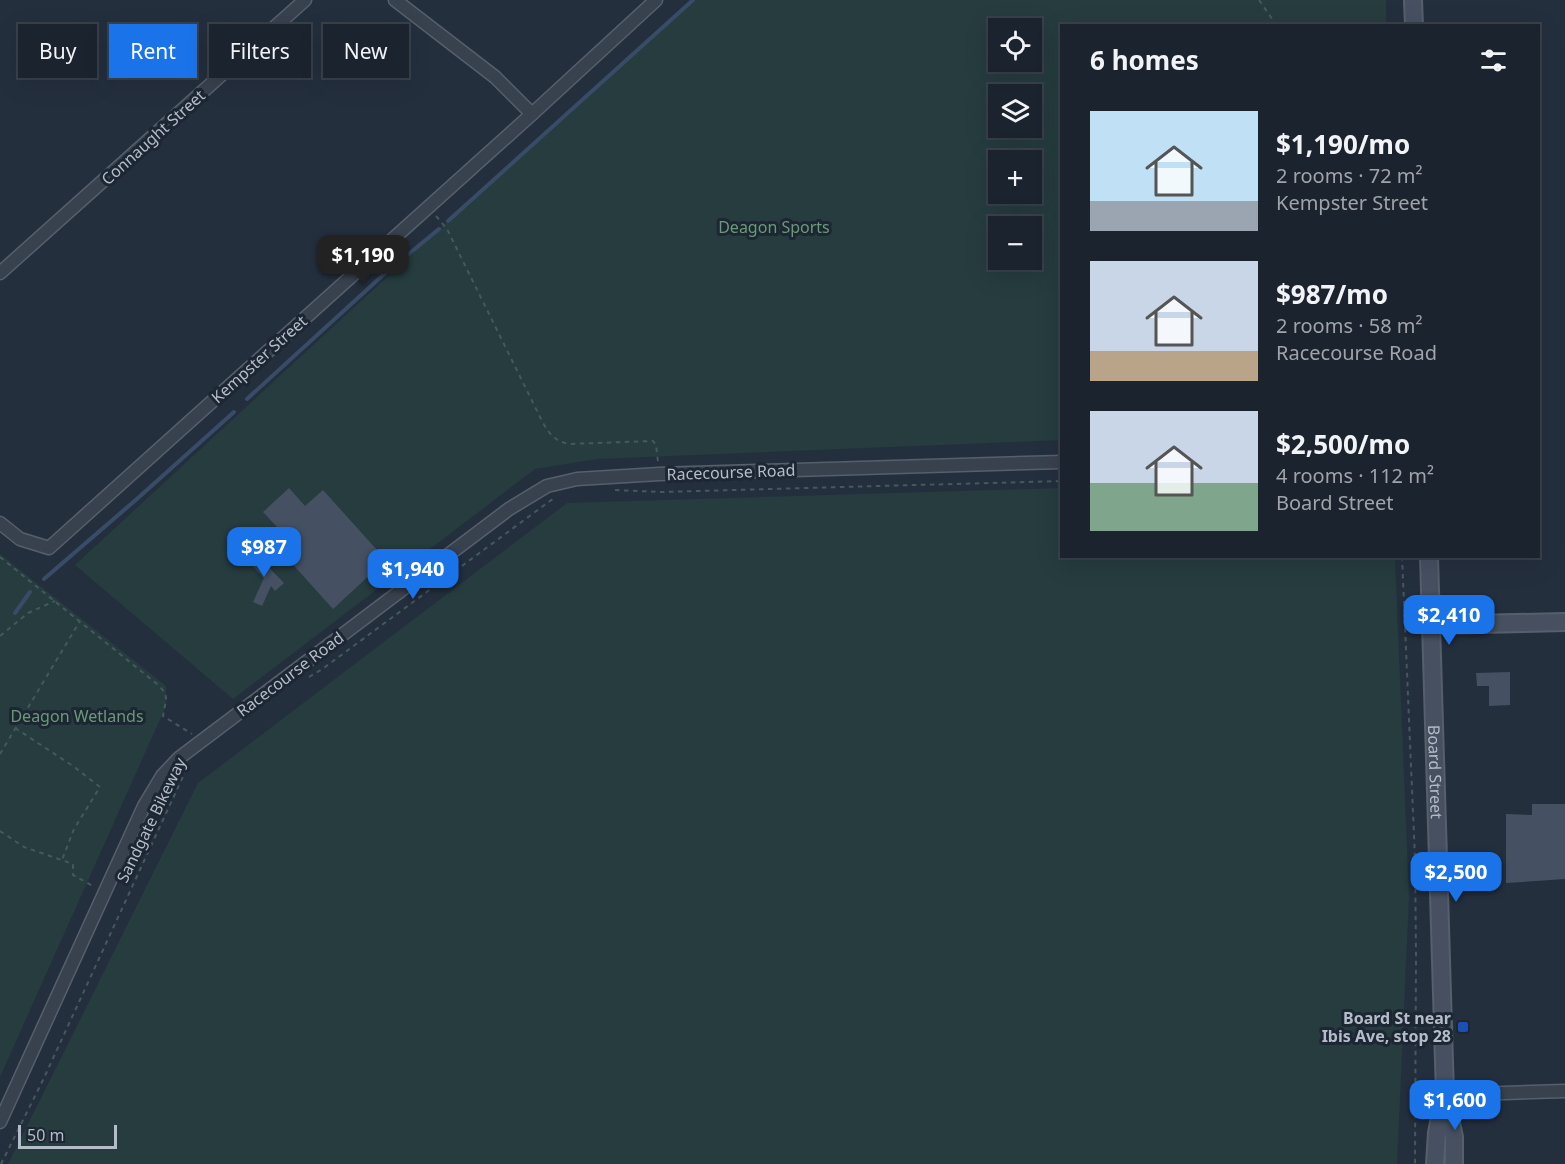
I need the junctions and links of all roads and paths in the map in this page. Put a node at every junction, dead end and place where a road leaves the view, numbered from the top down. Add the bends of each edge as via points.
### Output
1 (306, 0) edge
2 (395, 0) edge
3 (656, 0) edge
4 (1258, 0) edge
5 (1413, 0) edge
6 (1276, 24) edge
7 (1414, 24) edge
8 (532, 114) junction
9 (428, 207) junction
10 (0, 273) edge
11 (1060, 462) edge
12 (658, 469) dead end
13 (1060, 481) edge
14 (609, 490) dead end
15 (560, 494) dead end
16 (0, 523) edge
17 (0, 557) edge
18 (1401, 558) edge
19 (1429, 558) edge
20 (55, 601) junction
21 (80, 621) junction
22 (1565, 622) edge
23 (1431, 625) junction
24 (0, 636) edge
25 (302, 681) dead end
26 (15, 728) junction
27 (201, 741) junction
28 (0, 754) edge
29 (189, 764) dead end
30 (0, 831) edge
31 (62, 860) junction
32 (105, 891) junction
33 (1565, 1091) edge
34 (1444, 1095) junction
35 (0, 1122) edge
36 (1, 1164) edge
37 (1415, 1164) edge
38 (1435, 1164) edge
39 (1454, 1164) edge

1 - 10 street, Connaught Street
2 - 8 street via 495,77
3 - 8 street, Kempster Street
4 - 6 path
5 - 7 main road
8 - 9 street, Kempster Street
9 - 12 path via 447,229 553,437 569,444 653,441
9 - 16 street, Kempster Street via 49,548 20,539
11 - 27 street, Racecourse Road via 659,474 555,483 509,508
13 - 14 path via 661,492
15 - 25 path
17 - 20 path
18 - 37 path via 1415,859
19 - 23 main road, Board Street
20 - 21 path
20 - 24 path via 28,613
21 - 26 path
21 - 27 path via 162,689 167,701 163,716
22 - 23 main road
23 - 34 main road, Board Street
26 - 28 path
26 - 31 path via 100,787 74,829
27 - 32 street, Racecourse Road via 179,758 155,786
29 - 36 path, Sandgate Bikeway
30 - 31 path via 24,847
31 - 32 path via 73,864 73,875
32 - 35 street, Racecourse Road
33 - 34 street
34 - 38 main road, Board Street
34 - 39 main road, Board Street via 1454,1137

